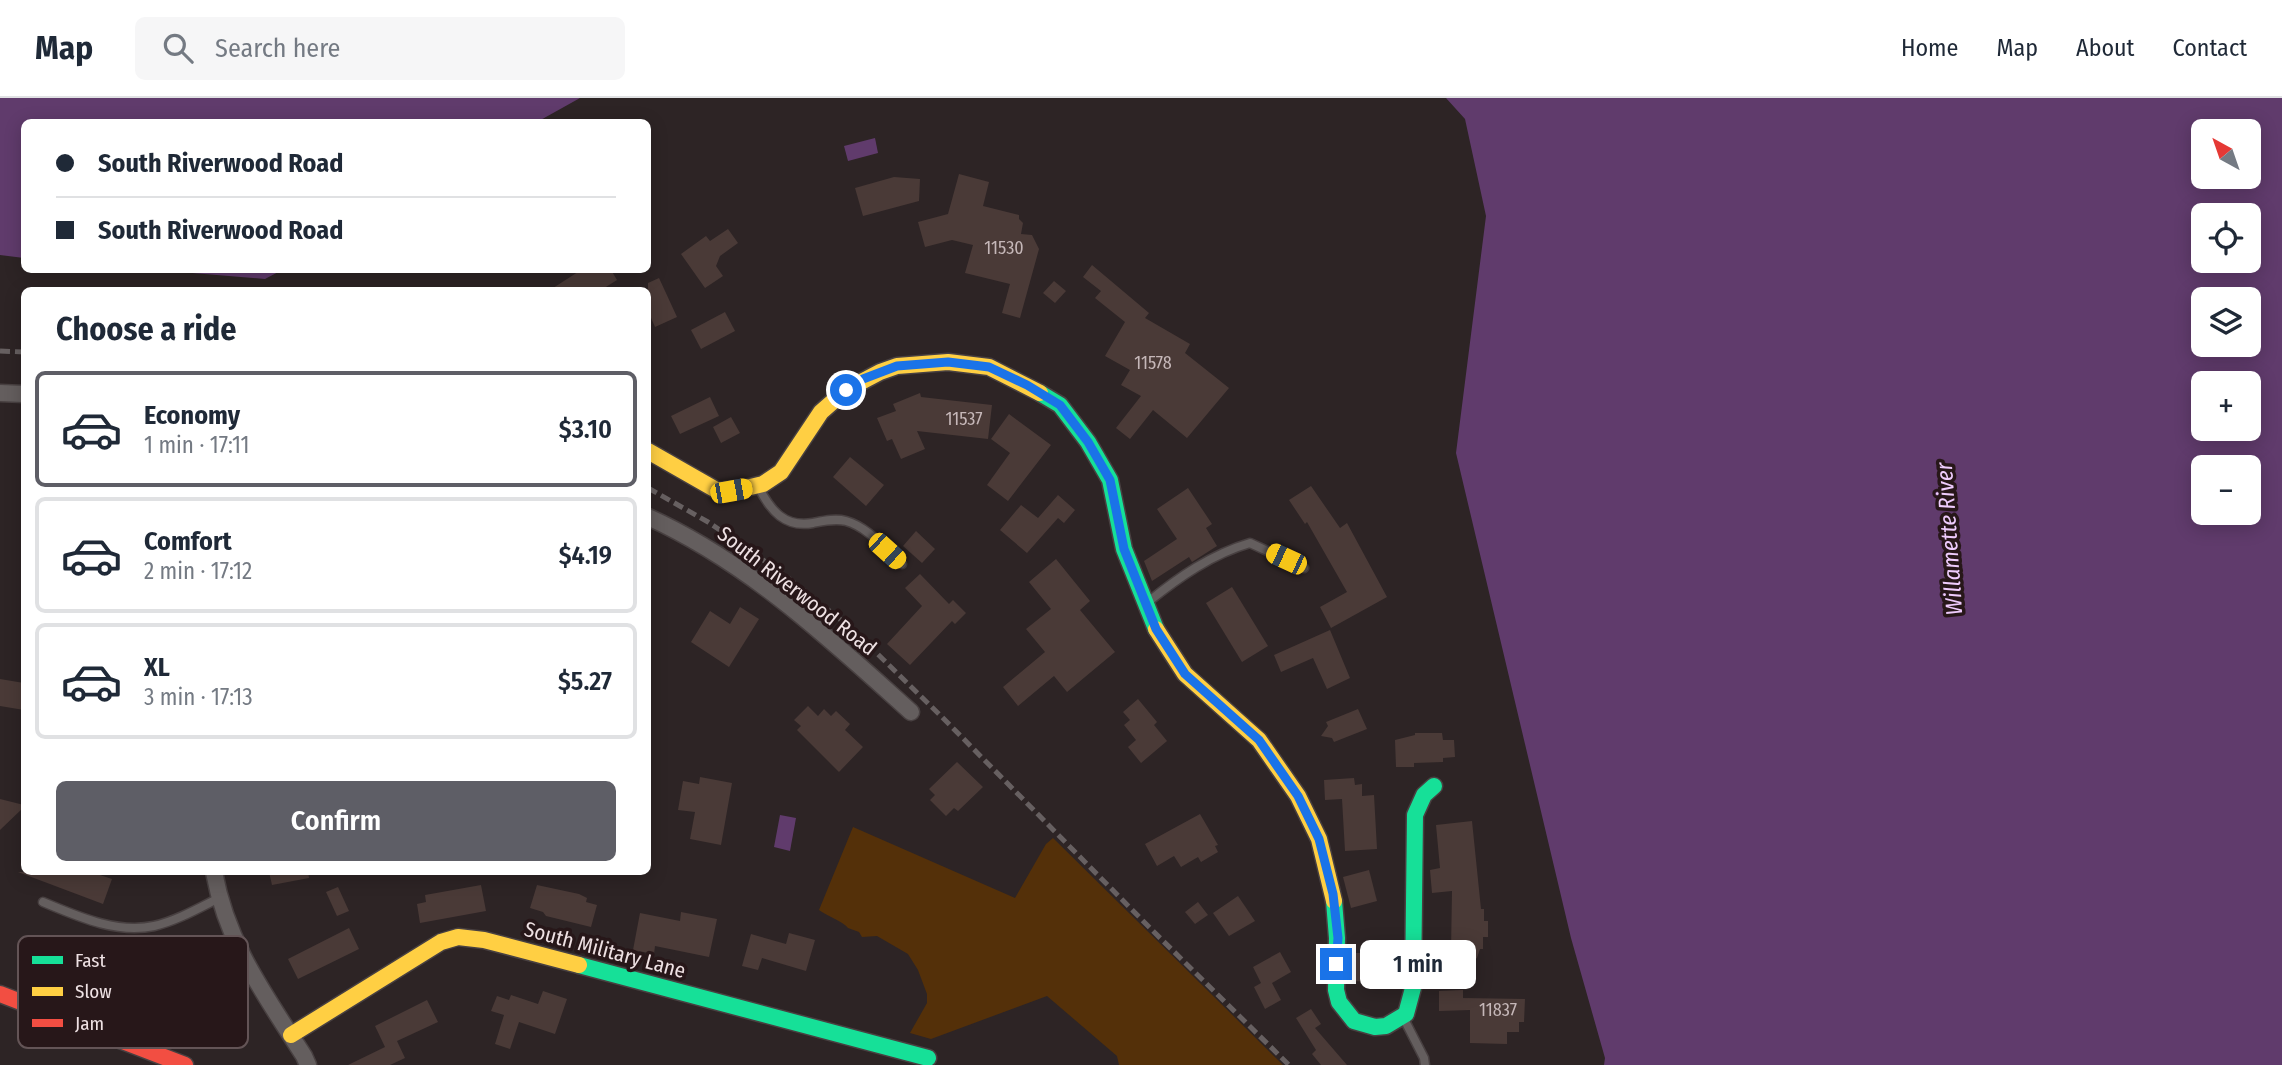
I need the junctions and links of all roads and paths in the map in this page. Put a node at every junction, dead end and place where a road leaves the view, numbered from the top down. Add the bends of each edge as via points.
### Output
1 (0, 393) edge
2 (21, 394) edge
3 (651, 454) edge
4 (758, 485) junction
5 (651, 518) edge
6 (902, 564) dead end
7 (1304, 568) dead end
8 (1146, 604) junction
9 (911, 712) dead end
10 (1434, 786) dead end
11 (215, 875) edge
12 (219, 898) junction
13 (43, 902) dead end
14 (232, 936) edge
15 (248, 966) edge
16 (0, 994) edge
17 (18, 1001) edge
18 (1402, 1017) junction
19 (291, 1035) junction
20 (141, 1048) edge
21 (928, 1058) dead end
22 (185, 1065) edge
23 (307, 1065) edge
24 (1425, 1065) edge

1 - 2 street
3 - 4 street, South Riverwood Road via 718,491
4 - 6 lane via 771,508 786,520 797,524 846,521
4 - 8 street, South Riverwood Road via 781,472 821,412 863,379 897,366 922,363 989,367 1060,405 1088,442 1110,480 1124,549
5 - 9 street, South Riverwood Road via 740,569 841,648
7 - 8 lane via 1250,543 1231,548 1181,576
8 - 18 street, South Riverwood Road via 1185,674 1259,740 1298,796 1319,839 1333,894 1339,1002 1354,1021 1375,1027
10 - 18 street via 1415,815 1413,988
11 - 12 street
12 - 13 lane via 154,926 123,927
12 - 14 street
15 - 19 street
16 - 17 street
18 - 24 lane
19 - 21 street, South Military Lane via 416,956 458,937 484,940
19 - 23 street
20 - 22 street

